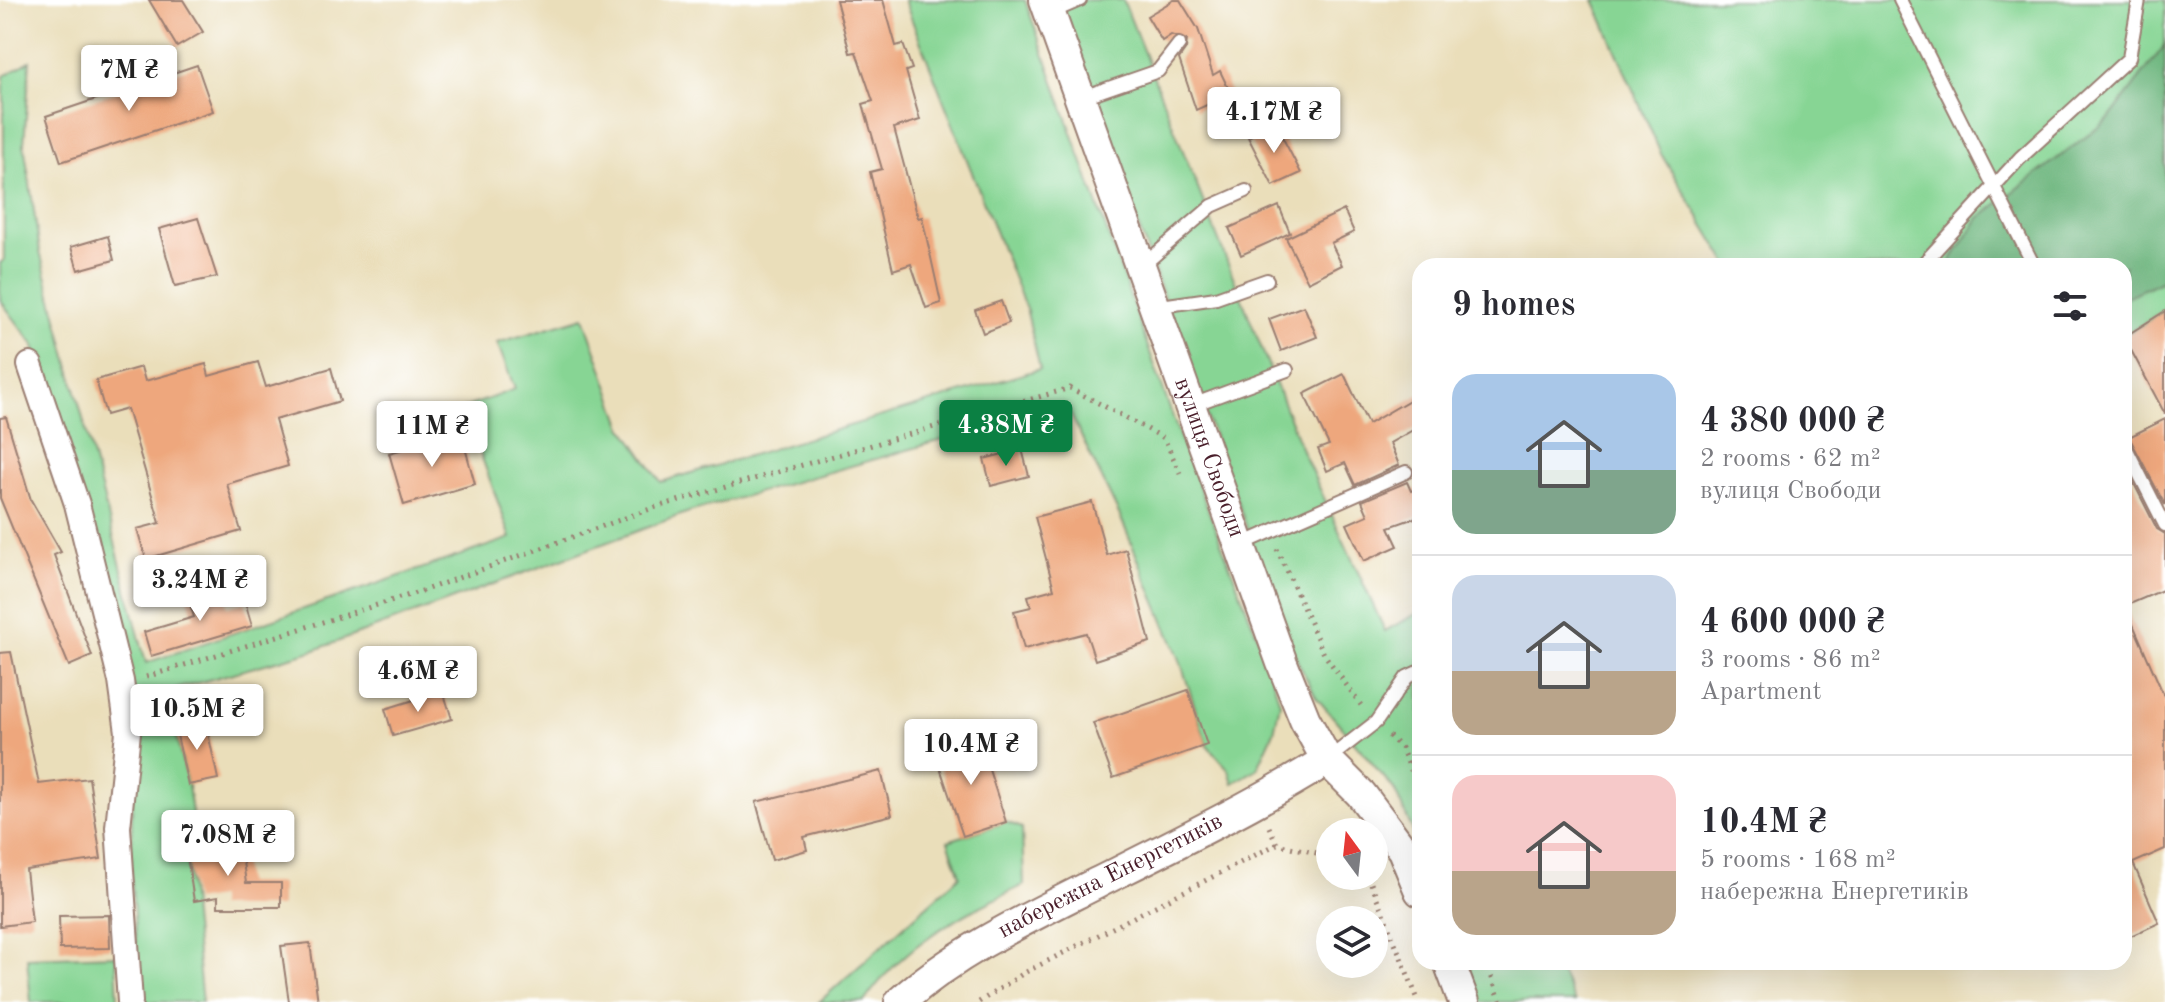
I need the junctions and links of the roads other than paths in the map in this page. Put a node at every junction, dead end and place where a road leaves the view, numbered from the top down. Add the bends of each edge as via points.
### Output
1 (1080, 0) edge
2 (1900, 0) edge
3 (2139, 0) edge
4 (1047, 6) edge
5 (1179, 44) dead end
6 (1080, 98) junction
7 (1994, 185) junction
8 (1246, 191) dead end
9 (1928, 258) edge
10 (2030, 258) edge
11 (1140, 267) junction
12 (1267, 280) dead end
13 (1154, 307) junction
14 (30, 365) dead end
15 (1287, 370) dead end
16 (1190, 406) junction
17 (2132, 460) edge
18 (1406, 472) dead end
19 (2165, 525) edge
20 (1239, 545) junction
21 (1412, 675) edge
22 (1327, 760) junction
23 (1412, 872) edge
24 (1452, 970) edge
25 (130, 1002) edge
26 (900, 1002) edge
27 (1464, 1002) edge

1 - 4 lane
2 - 7 lane
3 - 7 lane via 2129,58
4 - 6 street, вулиця Свободи
5 - 6 lane via 1158,71
6 - 11 street, вулиця Свободи
7 - 9 lane
7 - 10 lane
8 - 11 lane via 1212,206
11 - 13 street, вулиця Свободи
12 - 13 lane via 1216,298
13 - 16 street, вулиця Свободи
14 - 25 street via 77,504 121,681 128,732 118,827
15 - 16 lane
16 - 20 street, вулиця Свободи
17 - 19 lane
18 - 20 lane
20 - 22 street, вулиця Свободи via 1305,720
21 - 22 lane via 1376,722
22 - 23 street, вулиця Свободи via 1361,794 1403,850
22 - 26 street, набережна Енергетиків via 1258,803 948,963
24 - 27 street

